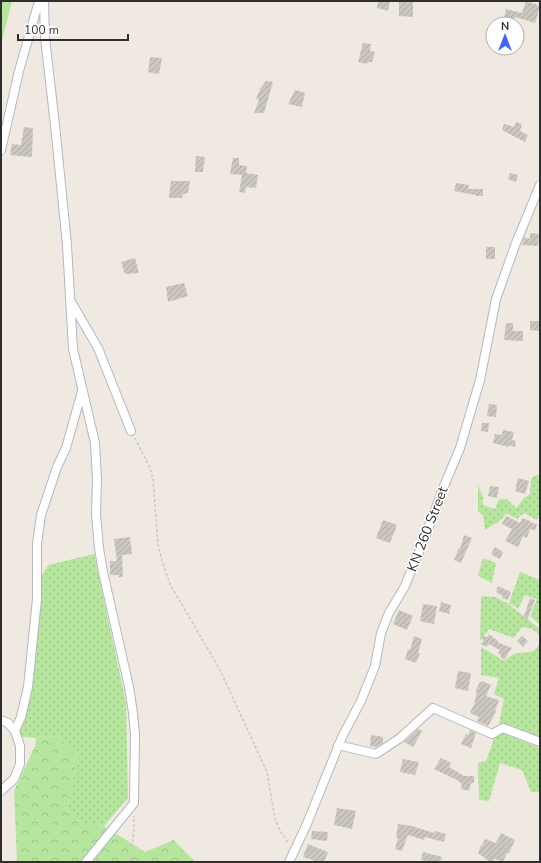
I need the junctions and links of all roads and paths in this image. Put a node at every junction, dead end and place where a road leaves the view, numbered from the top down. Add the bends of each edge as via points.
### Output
1 (39, 1) edge
2 (44, 1) edge
3 (1, 150) edge
4 (540, 185) edge
5 (69, 298) junction
6 (82, 390) junction
7 (131, 431) joint
8 (1, 720) edge
9 (15, 731) junction
10 (540, 742) edge
11 (338, 746) junction
12 (1, 791) edge
13 (134, 803) junction
14 (293, 850) junction
15 (86, 862) edge
16 (130, 862) edge
17 (289, 862) edge

1 - 3 street via 19,71
2 - 5 street via 45,38
4 - 11 street, KN 260 Street via 496,299 480,380 460,448 405,586 381,633 375,666 361,701
5 - 6 street via 73,349
5 - 7 street via 98,348
6 - 9 street via 66,448 41,515 37,544 37,599 28,687
6 - 13 street via 95,443 99,548 133,713
7 - 14 path via 153,479 158,544 168,578 220,670 245,724 267,772 275,819
8 - 9 street via 8,722
9 - 12 street via 20,746 20,764 14,779
10 - 11 street via 503,728 492,734 433,708 400,738 376,754
11 - 14 street, KN 260 Street via 306,826
13 - 15 street
13 - 16 path
14 - 17 street, KN 260 Street

